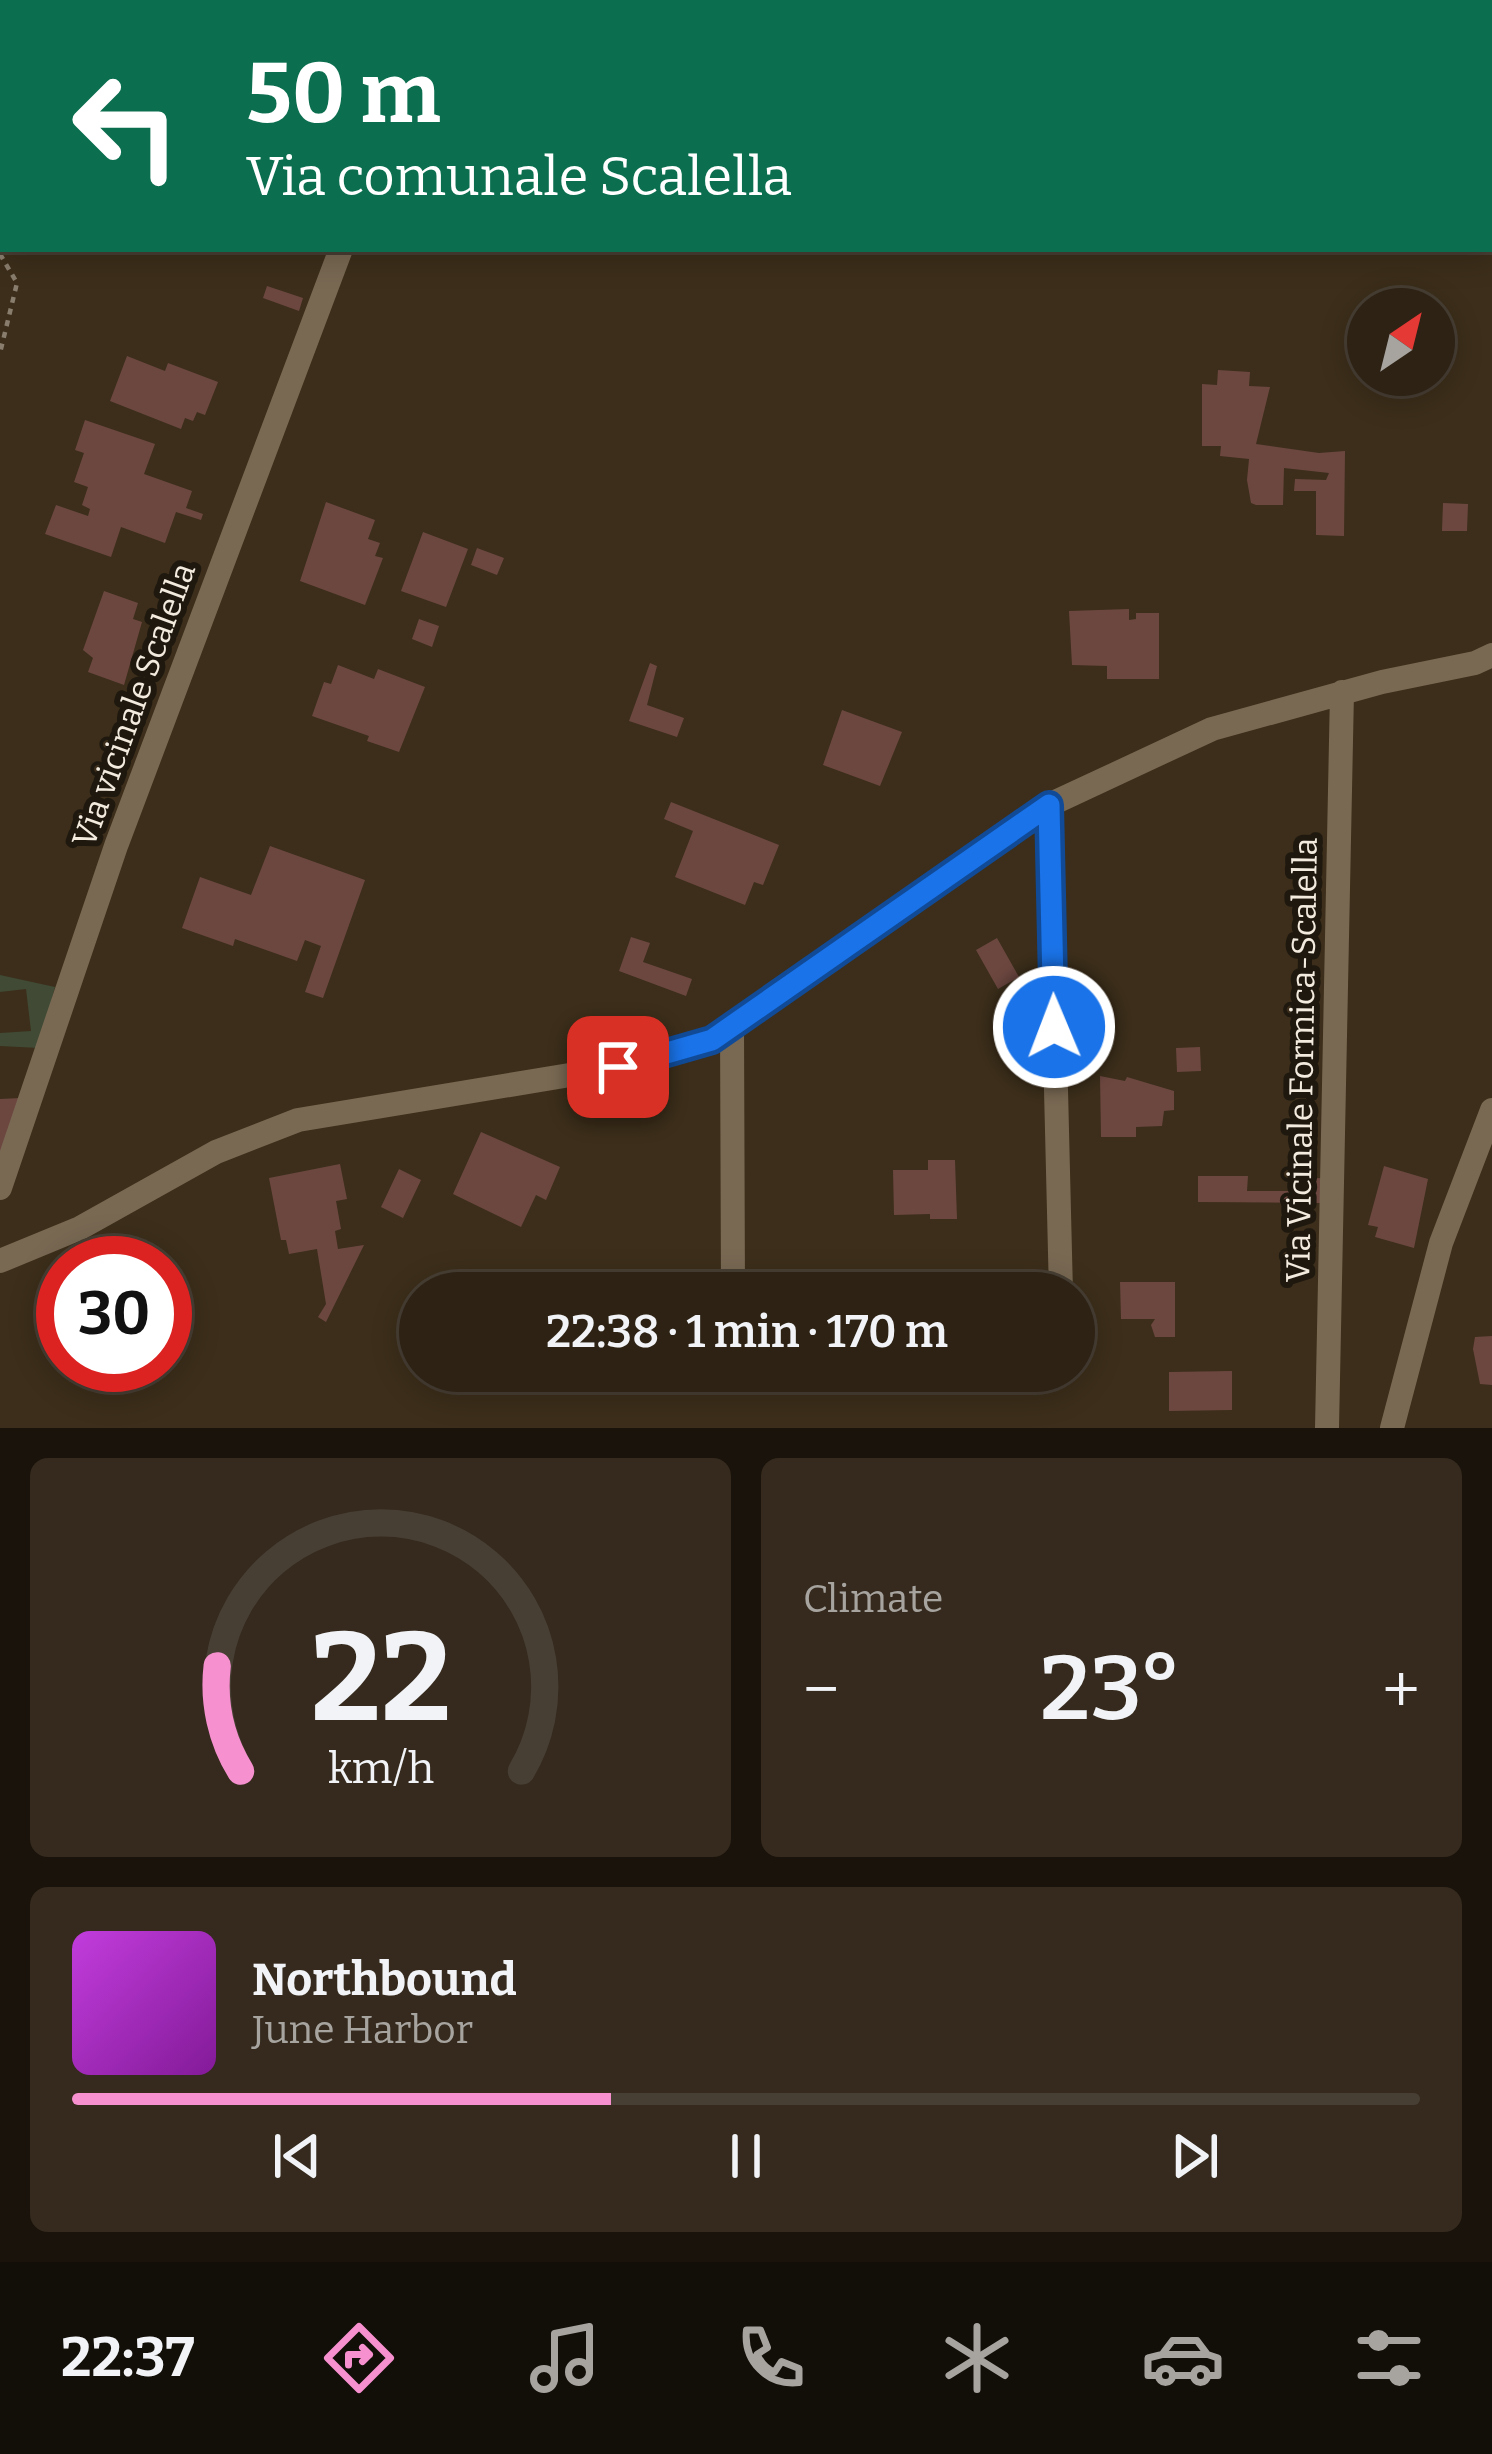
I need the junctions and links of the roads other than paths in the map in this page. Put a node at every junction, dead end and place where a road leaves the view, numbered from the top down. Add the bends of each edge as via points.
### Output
1 (340, 252) edge
2 (1492, 655) edge
3 (1342, 692) junction
4 (1049, 805) junction
5 (732, 1026) junction
6 (1492, 1110) edge
7 (0, 1188) edge
8 (0, 1262) edge
9 (733, 1272) edge
10 (1060, 1272) edge
11 (1328, 1428) edge
12 (1391, 1428) edge

1 - 7 street, Via vicinale Scalella via 116,846
2 - 3 street
3 - 4 street via 1212,729
3 - 11 street, Via Vicinale Formica-Scalella
4 - 5 street
4 - 10 street
5 - 8 street via 712,1040 618,1067 298,1120 216,1152 80,1228
5 - 9 street
6 - 12 street via 1441,1243

